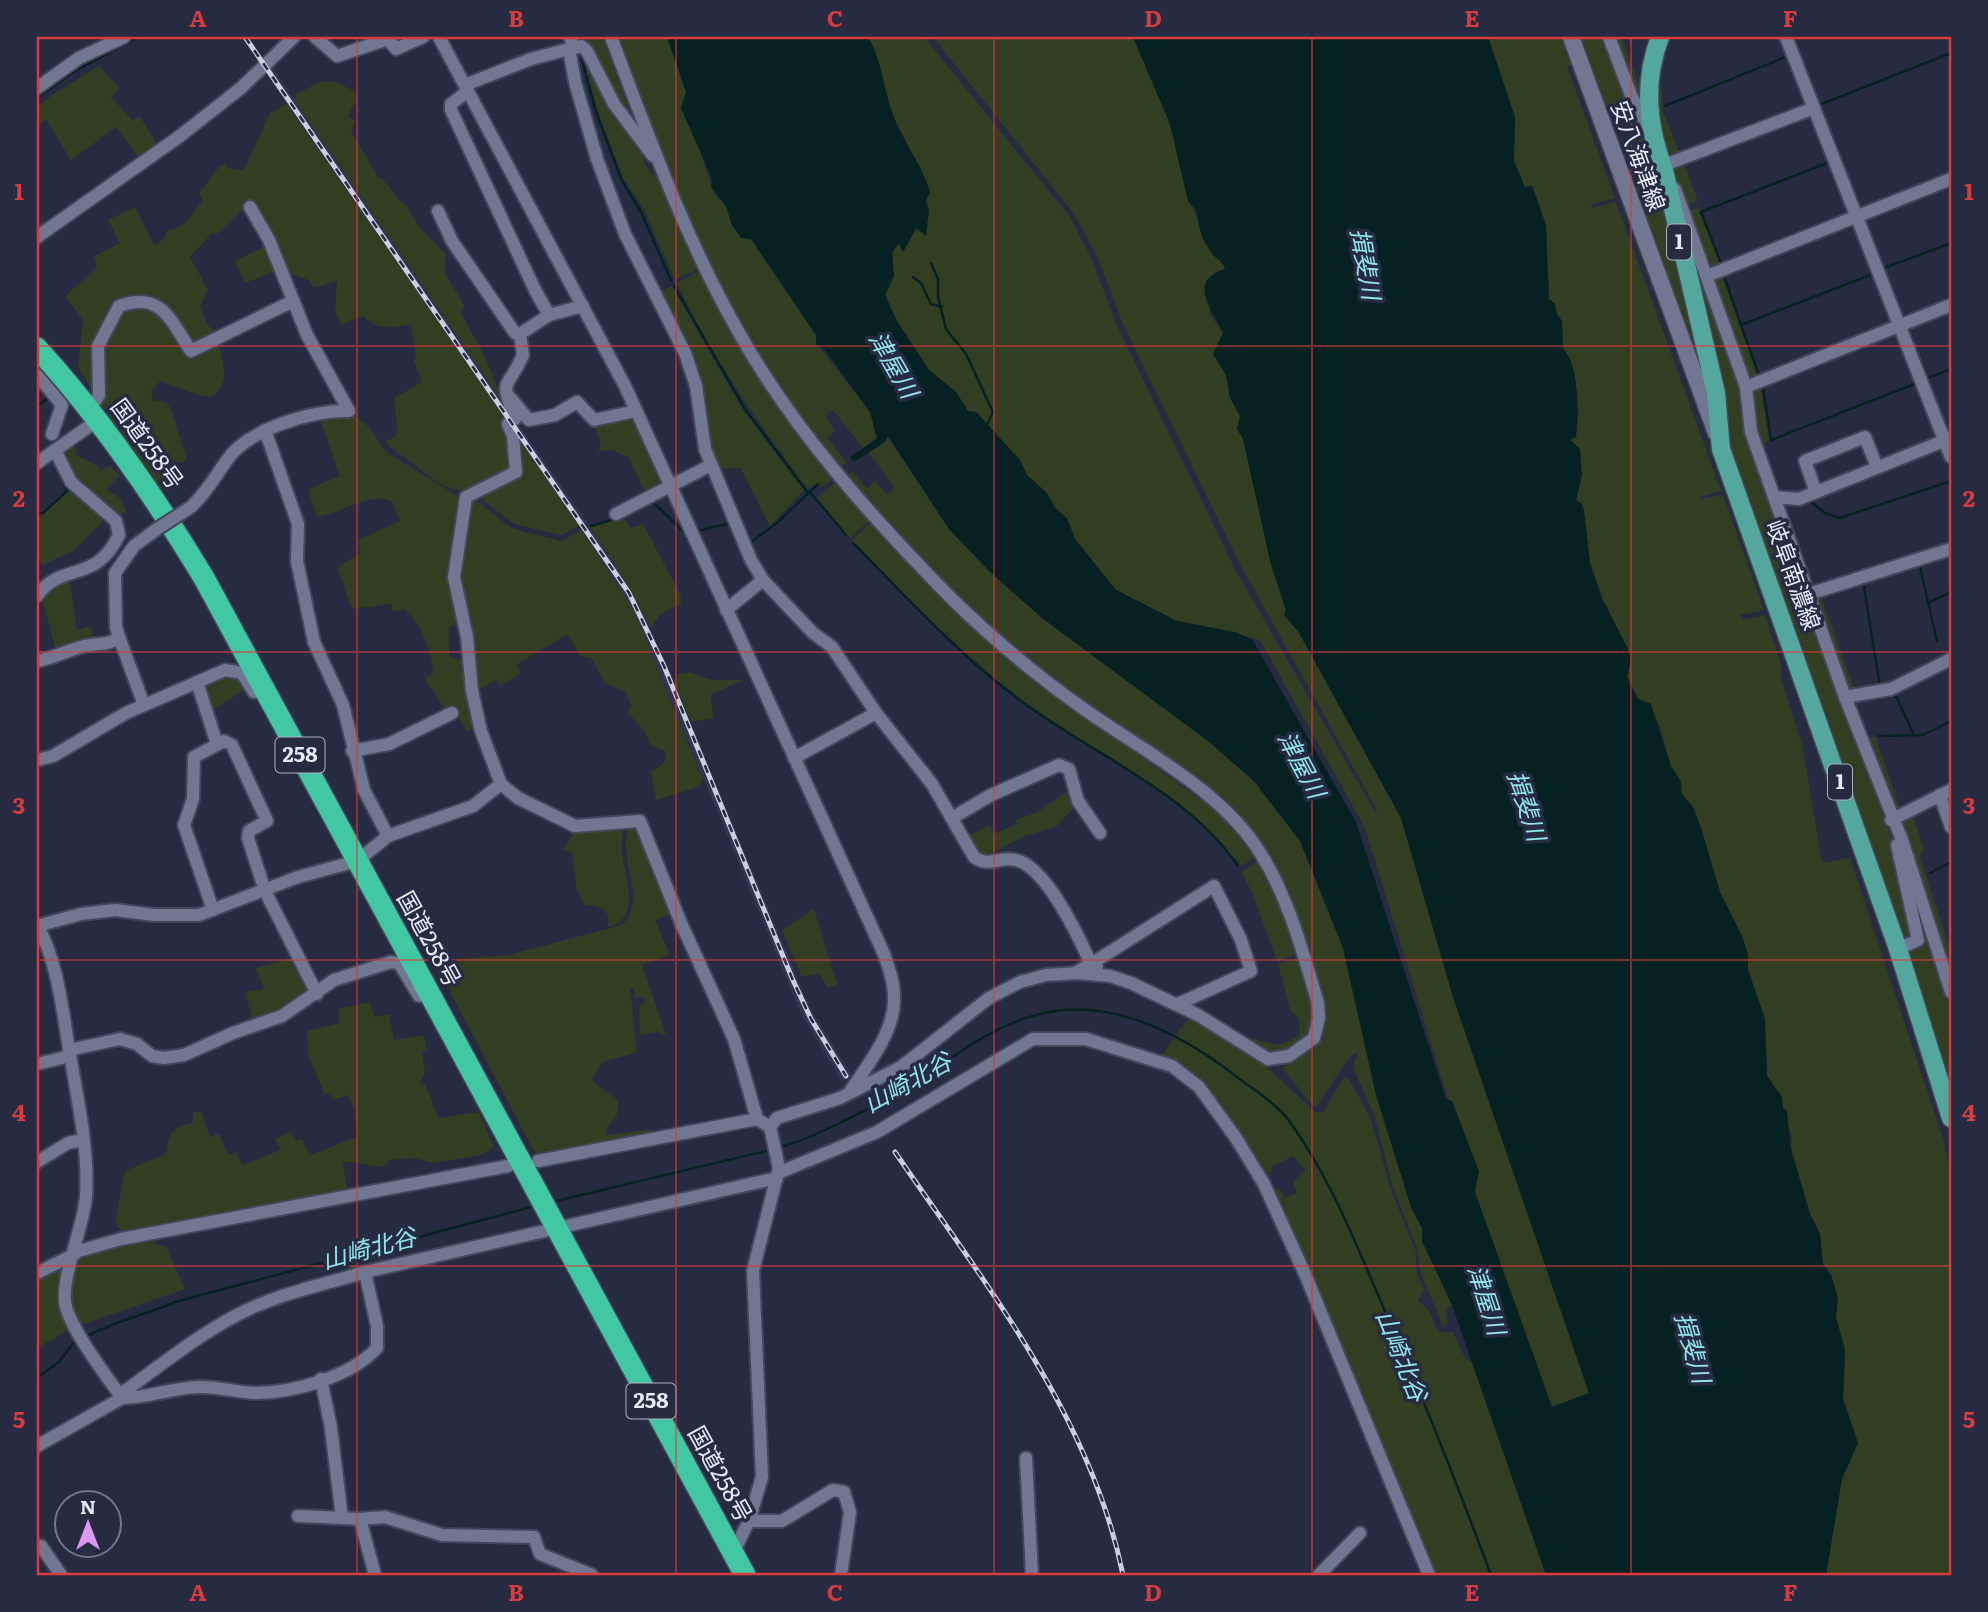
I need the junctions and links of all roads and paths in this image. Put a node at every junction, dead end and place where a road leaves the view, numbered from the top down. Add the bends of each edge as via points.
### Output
1 (124, 37) edge
2 (294, 37) edge
3 (315, 37) edge
4 (423, 37) edge
5 (439, 37) edge
6 (611, 37) edge
7 (1571, 37) edge
8 (1609, 37) edge
9 (1660, 37) edge
10 (1786, 37) edge
11 (571, 44) edge
12 (39, 83) edge
13 (467, 88) junction
14 (1814, 108) junction
15 (1653, 137) junction
16 (658, 161) junction
17 (1663, 168) junction
18 (1951, 179) edge
19 (250, 207) dead end
20 (438, 211) dead end
21 (1857, 216) junction
22 (37, 237) edge
23 (1707, 276) junction
24 (293, 301) junction
25 (1951, 305) edge
26 (583, 306) junction
27 (549, 315) junction
28 (1899, 326) junction
29 (520, 334) junction
30 (37, 348) edge
31 (37, 375) edge
32 (1745, 387) junction
33 (505, 393) junction
34 (636, 411) junction
35 (94, 414) junction
36 (265, 430) junction
37 (52, 435) dead end
38 (1948, 439) edge
39 (1721, 449) junction
40 (55, 450) junction
41 (1951, 457) edge
42 (37, 463) edge
43 (711, 465) junction
44 (1877, 467) junction
45 (670, 486) junction
46 (1816, 492) junction
47 (1774, 497) junction
48 (616, 514) dead end
49 (1951, 549) edge
50 (763, 580) junction
51 (1809, 594) junction
52 (37, 596) edge
53 (726, 610) junction
54 (119, 636) junction
55 (1951, 659) edge
56 (37, 661) edge
57 (197, 682) junction
58 (264, 691) junction
59 (1845, 696) junction
60 (144, 705) junction
61 (452, 713) dead end
62 (876, 713) junction
63 (217, 744) junction
64 (352, 751) junction
65 (794, 758) junction
66 (37, 760) edge
67 (501, 784) junction
68 (1946, 792) edge
69 (952, 818) junction
70 (1893, 824) junction
71 (1951, 827) edge
72 (1100, 833) dead end
73 (388, 836) junction
74 (357, 861) junction
75 (265, 891) junction
76 (213, 910) junction
77 (37, 926) edge
78 (1898, 949) junction
79 (1091, 964) junction
80 (1077, 972) junction
81 (1110, 976) junction
82 (1950, 985) edge
83 (428, 991) junction
84 (317, 993) junction
85 (1178, 1004) junction
86 (70, 1053) junction
87 (37, 1064) edge
88 (849, 1093) junction
89 (1951, 1118) edge
90 (757, 1119) junction
91 (770, 1127) junction
92 (83, 1140) junction
93 (538, 1161) dead end
94 (37, 1162) edge
95 (508, 1166) dead end
96 (778, 1173) junction
97 (554, 1224) junction
98 (75, 1253) junction
99 (365, 1272) junction
100 (37, 1273) edge
101 (321, 1380) junction
102 (122, 1398) junction
103 (37, 1446) edge
104 (1026, 1458) dead end
105 (298, 1516) dead end
106 (342, 1518) junction
107 (360, 1519) junction
108 (749, 1521) junction
109 (1360, 1533) dead end
110 (37, 1546) edge
111 (733, 1553) junction
112 (61, 1575) edge
113 (375, 1575) edge
114 (592, 1575) edge
115 (745, 1575) edge
116 (841, 1575) edge
117 (1032, 1575) edge
118 (1319, 1575) edge
119 (1429, 1575) edge

1 - 12 street via 74,60
2 - 22 street via 241,88 180,136
3 - 4 street via 337,56 388,40 396,50
5 - 13 street
6 - 16 street
7 - 39 main road, 安八海津線
8 - 15 street
9 - 15 main road, 岐阜南濃線 / 1 via 1649,75
10 - 14 street
11 - 13 street
11 - 16 street via 587,51 614,104
11 - 43 street via 575,82 597,159 625,234 689,364
13 - 26 street
13 - 27 street via 451,104 451,110
14 - 17 street
14 - 21 street
15 - 17 main road, 岐阜南濃線 / 1
16 - 85 street via 704,267 739,333 786,404 876,517 956,602 1010,651 1194,786 1234,821 1261,853 1291,920 1315,992 1319,1018 1314,1038 1289,1056 1268,1059
17 - 23 street
17 - 39 main road, 岐阜南濃線 / 1 via 1716,393
18 - 21 street
19 - 24 street via 269,240
20 - 29 street via 452,241
21 - 23 street
21 - 28 street
23 - 32 street
24 - 35 street via 191,351 159,306 141,301 119,306 98,346 99,395
24 - 36 street via 349,411 300,418
25 - 28 street
26 - 27 street
26 - 34 street
27 - 29 street
28 - 32 street
28 - 38 street
29 - 33 street via 523,355
30 - 35 highway, 国道258号 / 258
31 - 37 street via 62,405
32 - 47 street via 1751,432
33 - 34 street via 530,420 555,415 577,402 594,420
33 - 67 street via 516,472 466,497 454,565 472,691
34 - 45 street
35 - 40 street
35 - 58 highway, 国道258号 / 258 via 160,505
36 - 54 street, bridge via 227,458 191,507 134,546 115,573
36 - 64 street via 298,524 297,561 314,642 338,690
38 - 41 street
38 - 44 street
39 - 78 main road, 岐阜南濃線 / 1
40 - 42 street
40 - 52 street via 71,482 116,520 119,535 93,568 53,580
43 - 45 street
43 - 50 street
44 - 46 street
44 - 46 street via 1865,437 1817,456 1805,461
45 - 48 street
45 - 53 street
46 - 47 street via 1799,499
47 - 51 street
49 - 51 street
50 - 53 street
50 - 62 street via 832,647
51 - 59 street
53 - 65 street
54 - 56 street via 110,643
54 - 60 street
55 - 59 street via 1891,688
57 - 58 street via 232,669 242,673 254,692
57 - 60 street
57 - 63 street
58 - 74 highway, 国道258号 / 258
59 - 70 street
60 - 66 street via 53,756
61 - 64 street via 389,744
62 - 65 street
62 - 69 street via 917,763
63 - 75 street via 232,745 267,821 249,831 248,838
63 - 76 street via 194,757 193,799 184,825
64 - 73 street via 364,790
65 - 88 street via 884,954 895,998 890,1023
67 - 73 street via 472,806
67 - 90 street via 518,798 575,826 640,821 734,1039
68 - 70 street
68 - 71 street
69 - 72 street via 1059,765 1069,769 1078,801
69 - 79 street via 980,862 1015,860 1026,864 1073,925
70 - 78 street via 1918,940
70 - 82 street
73 - 74 street
74 - 75 street
74 - 83 highway, 国道258号 / 258
75 - 76 street
75 - 84 street
76 - 77 street via 199,915 113,910
77 - 86 street via 60,991
78 - 89 main road, 岐阜南濃線 / 1
79 - 80 street
79 - 81 street
79 - 85 street via 1214,886 1251,971
80 - 81 street
80 - 88 street via 1046,975 1010,987 967,1013 901,1067
81 - 85 street
83 - 84 street via 419,996 399,963 391,962 334,980
83 - 97 highway, 国道258号 / 258
84 - 86 street via 282,1016 174,1058 152,1056 137,1044 120,1039
86 - 87 street
86 - 92 street
88 - 91 street via 777,1118
90 - 91 street
90 - 93 street
91 - 96 street
92 - 94 street via 68,1143
92 - 98 street via 86,1196
95 - 98 street via 121,1239
96 - 97 street
96 - 108 street via 753,1271 763,1452 762,1477
96 - 119 street via 877,1132 1033,1039 1086,1039 1172,1066 1207,1097 1264,1184
97 - 99 street
97 - 111 highway, 国道258号 / 258
98 - 100 street
98 - 102 street via 65,1302 76,1328
99 - 101 street via 377,1348 367,1359
99 - 102 street via 238,1315 178,1353 125,1391
101 - 102 street via 284,1391 193,1387 145,1398
101 - 106 street
102 - 103 street
104 - 117 street
105 - 106 street
106 - 107 street
107 - 113 street
107 - 114 street via 385,1517 442,1535 534,1537 540,1554
108 - 111 street
108 - 116 street via 782,1521 834,1490 844,1492 850,1512
109 - 118 street
110 - 112 street
111 - 115 highway, 国道258号 / 258

